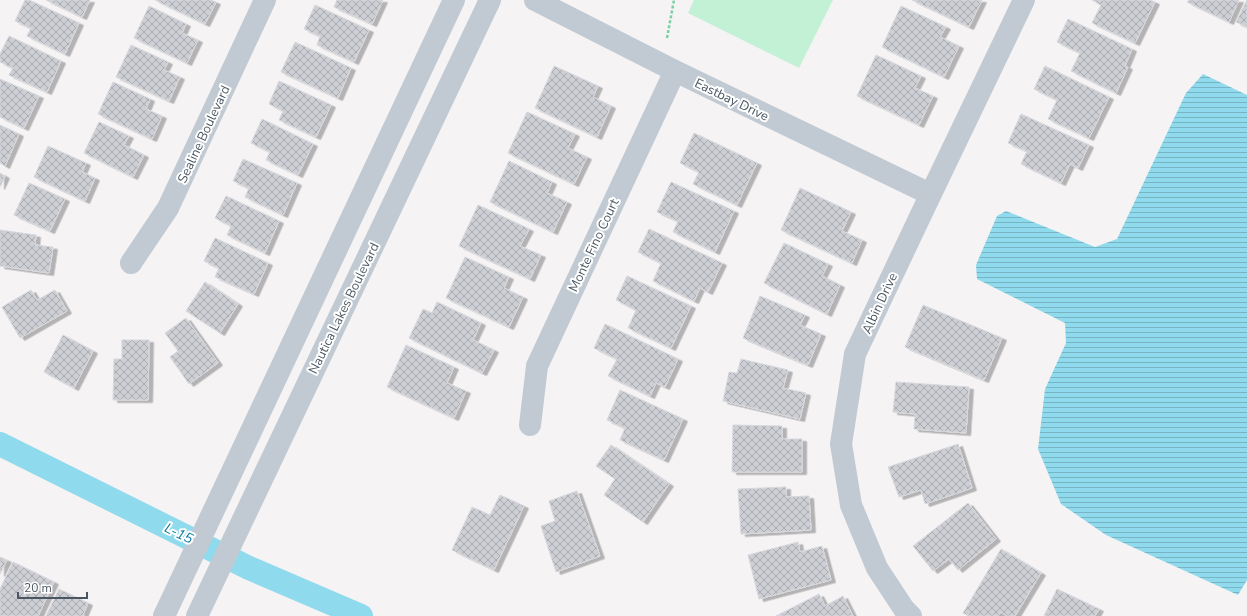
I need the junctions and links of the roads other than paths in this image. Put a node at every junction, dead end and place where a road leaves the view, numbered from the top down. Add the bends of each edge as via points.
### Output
1 (266, 0) edge
2 (454, 0) edge
3 (490, 0) edge
4 (535, 0) edge
5 (1024, 0) edge
6 (675, 71) junction
7 (930, 194) junction
8 (131, 263) dead end
9 (530, 425) dead end
10 (199, 611) edge
11 (164, 616) edge
12 (911, 616) edge

1 - 8 street, Sealine Boulevard via 168,208
2 - 11 street
3 - 10 street, Nautica Lakes Boulevard
4 - 6 street, Eastbay Drive
5 - 7 street, Albin Drive
6 - 7 street, Eastbay Drive
6 - 9 street, Monte Fino Court via 538,366
7 - 12 street, Albin Drive via 855,354 840,444 851,505 877,568

